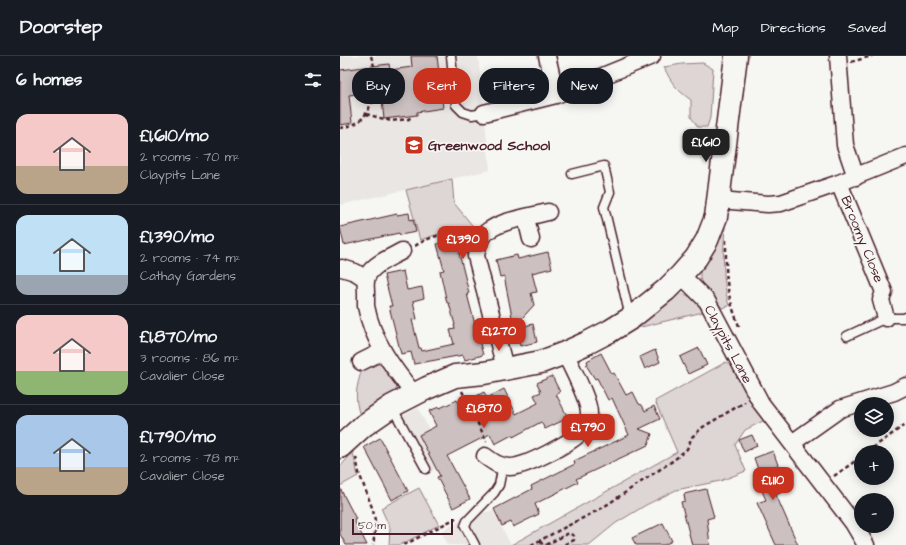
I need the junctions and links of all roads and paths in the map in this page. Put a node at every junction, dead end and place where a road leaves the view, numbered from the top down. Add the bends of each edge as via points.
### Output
1 (371, 56) edge
2 (451, 56) edge
3 (547, 56) edge
4 (652, 56) edge
5 (731, 56) edge
6 (872, 56) edge
7 (839, 60) edge
8 (374, 66) dead end
9 (556, 95) junction
10 (372, 104) edge
11 (484, 113) joint
12 (366, 114) junction
13 (411, 116) dead end
14 (340, 128) edge
15 (906, 156) edge
16 (572, 174) dead end
17 (856, 177) junction
18 (839, 183) junction
19 (717, 208) junction
20 (548, 212) dead end
21 (526, 218) junction
22 (531, 239) dead end
23 (478, 243) junction
24 (402, 251) joint
25 (342, 268) dead end
26 (681, 275) junction
27 (366, 279) junction
28 (906, 317) edge
29 (631, 318) junction
30 (886, 318) junction
31 (741, 332) dead end
32 (847, 336) dead end
33 (383, 351) junction
34 (565, 354) junction
35 (361, 362) dead end
36 (505, 368) junction
37 (455, 376) junction
38 (906, 386) edge
39 (414, 394) junction
40 (757, 395) junction
41 (392, 406) junction
42 (906, 424) edge
43 (345, 442) edge
44 (792, 443) junction
45 (878, 445) edge
46 (495, 462) junction
47 (854, 462) edge
48 (426, 469) dead end
49 (824, 484) junction
50 (462, 514) dead end
51 (540, 541) junction
52 (374, 545) edge
53 (404, 545) edge
54 (475, 545) edge
55 (532, 545) edge
56 (544, 545) edge
57 (563, 545) edge
58 (866, 545) edge

1 - 8 path
2 - 11 lane via 456,105 463,112 472,115
3 - 9 street
4 - 9 street
5 - 19 street
6 - 7 path
7 - 17 street via 845,145
9 - 11 street
10 - 12 path
12 - 13 path via 391,121 409,119
12 - 14 path via 356,124
15 - 17 street
16 - 29 lane via 604,166 610,192 604,207
17 - 18 street
18 - 19 street via 781,203
18 - 30 street, Broomy Close via 884,292 881,300
19 - 26 street via 708,240
19 - 31 path via 728,227 726,266 730,302
20 - 21 street
21 - 22 street
21 - 23 street via 490,229
23 - 24 path via 459,234 446,234
23 - 36 street via 476,256
24 - 27 street via 380,263 370,271
25 - 27 street
26 - 29 street
26 - 40 street, Claypits Lane via 707,301
27 - 33 street via 366,305
28 - 30 lane
29 - 34 street
30 - 32 lane
33 - 35 street
33 - 39 street via 391,366
34 - 36 street via 541,362
34 - 46 street via 588,403 587,423 582,431 572,440 522,465 510,467
36 - 37 street
37 - 39 street
37 - 46 path
38 - 44 street via 840,409
39 - 41 street
40 - 44 street, Claypits Lane
40 - 51 path via 703,427 692,437 687,449 674,460 602,508
41 - 43 street
41 - 48 lane
42 - 45 path
43 - 52 path via 373,510 376,526
44 - 49 street, Claypits Lane
46 - 54 lane via 499,485 465,526
47 - 49 path
49 - 58 street, Claypits Lane
50 - 53 path
51 - 55 path
51 - 56 path
56 - 57 path via 570,533 574,536 574,540

